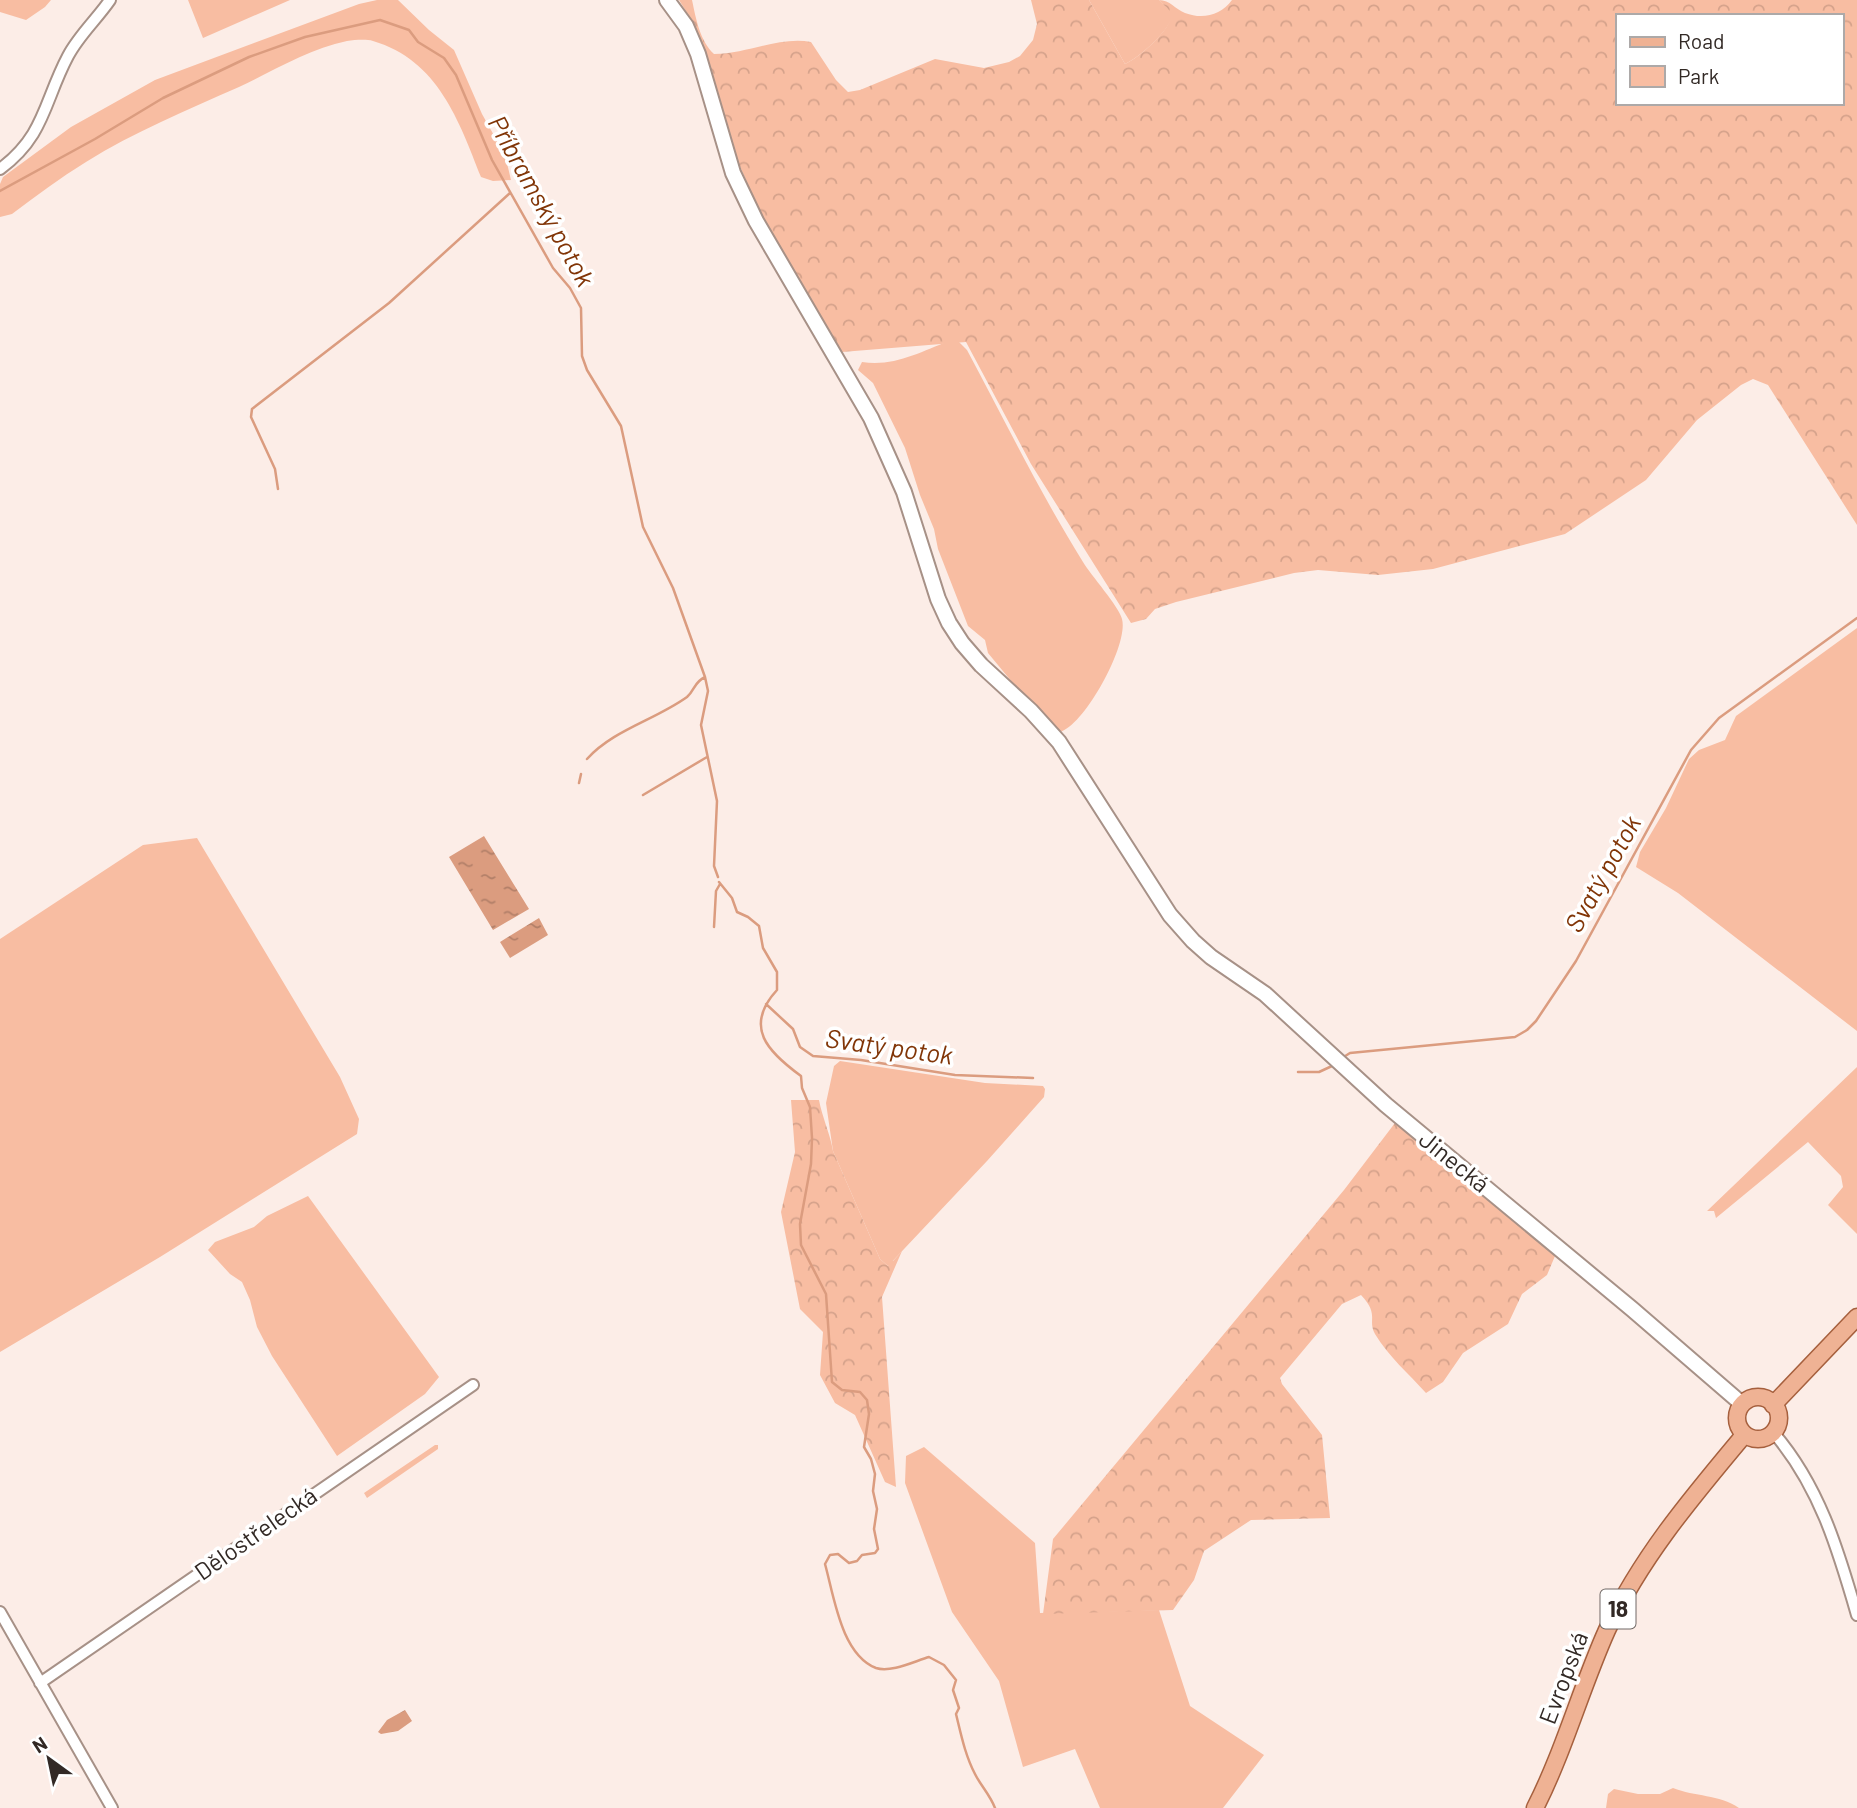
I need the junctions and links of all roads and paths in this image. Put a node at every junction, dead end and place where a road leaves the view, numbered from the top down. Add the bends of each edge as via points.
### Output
1 (110, 0) edge
2 (667, 0) edge
3 (0, 169) edge
4 (1857, 1317) edge
5 (473, 1385) dead end
6 (1742, 1404) junction
7 (1773, 1405) junction
8 (1773, 1432) junction
9 (1744, 1435) junction
10 (0, 1612) edge
11 (1857, 1615) edge
12 (40, 1683) junction
13 (112, 1808) edge
14 (1535, 1808) edge

1 - 3 street via 70,53 32,138
2 - 6 main road, Jinecká via 686,26 698,54 723,144 756,221 890,458 949,624 981,665 1059,743 1170,915 1211,957 1265,994 1386,1105
4 - 7 main road
5 - 12 street, Dělostřelecká
6 - 7 main road via 1760,1398
6 - 9 main road via 1737,1422
7 - 8 main road via 1779,1418
8 - 9 main road via 1762,1439
8 - 11 street via 1817,1498
9 - 14 main road, Evropská / 18 via 1669,1526 1633,1580
10 - 12 street
12 - 13 street

